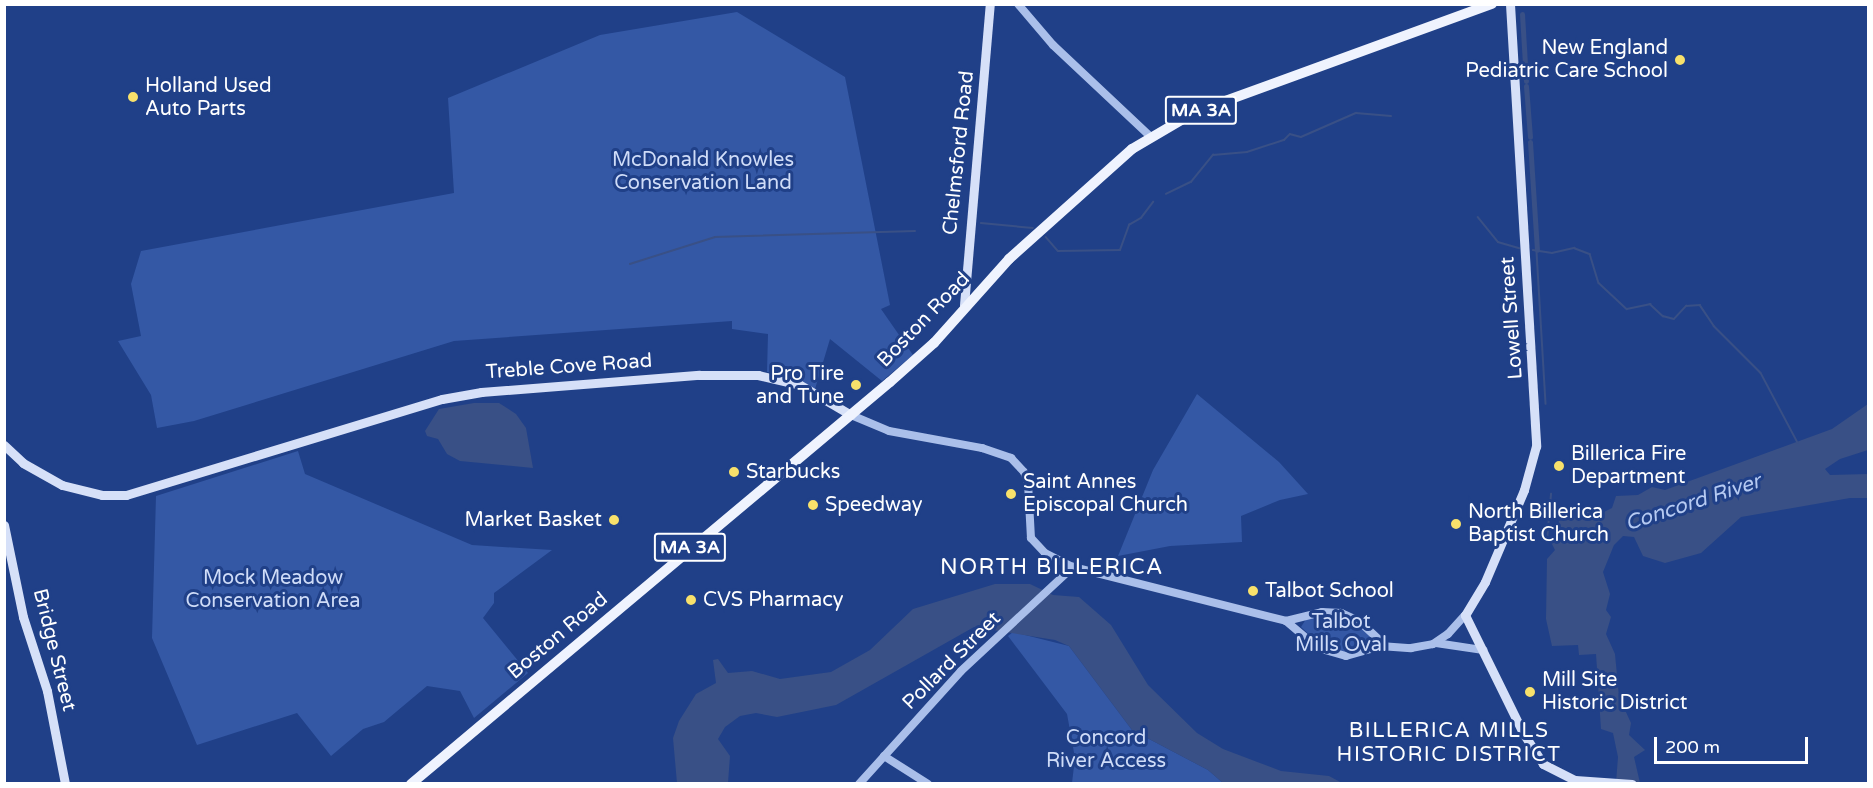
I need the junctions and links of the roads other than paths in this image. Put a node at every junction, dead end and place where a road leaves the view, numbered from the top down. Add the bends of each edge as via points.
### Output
1 (990, 4) edge
2 (1018, 4) edge
3 (1492, 4) edge
4 (1510, 4) edge
5 (1150, 136) junction
6 (964, 306) junction
7 (850, 416) junction
8 (4, 445) edge
9 (4, 525) edge
10 (1073, 567) junction
11 (1465, 615) junction
12 (1287, 621) junction
13 (1436, 643) junction
14 (1386, 646) junction
15 (1483, 650) junction
16 (884, 756) junction
17 (65, 783) edge
18 (411, 783) edge
19 (859, 783) edge
20 (928, 783) edge
21 (1632, 783) edge

1 - 6 main road, Chelmsford Road
2 - 5 street via 1053,45
3 - 5 main road, Boston Road / MA 3A via 1195,112
4 - 11 main road, Lowell Street via 1536,446 1524,490 1482,587
5 - 6 main road, Boston Road / MA 3A via 1028,242
6 - 7 main road, Boston Road / MA 3A via 934,343
7 - 8 main road, Treble Cove Road via 800,386 758,375 699,375 481,392 442,399 126,495 102,495 62,485 23,463
7 - 10 street, Treble Cove Road via 897,433 982,448 1011,458 1028,483 1031,538 1045,553
7 - 18 main road, Boston Road / MA 3A
9 - 17 main road, Bridge Street via 23,617 47,691
10 - 12 street
10 - 16 street, Pollard Street via 999,636
11 - 13 street
11 - 15 main road
12 - 14 street via 1330,654 1346,656
12 - 14 street via 1322,612 1341,613 1359,621
13 - 14 street via 1411,648
13 - 15 street
15 - 21 main road via 1528,742 1545,766 1575,780
16 - 19 street, Pollard Street
16 - 20 street

